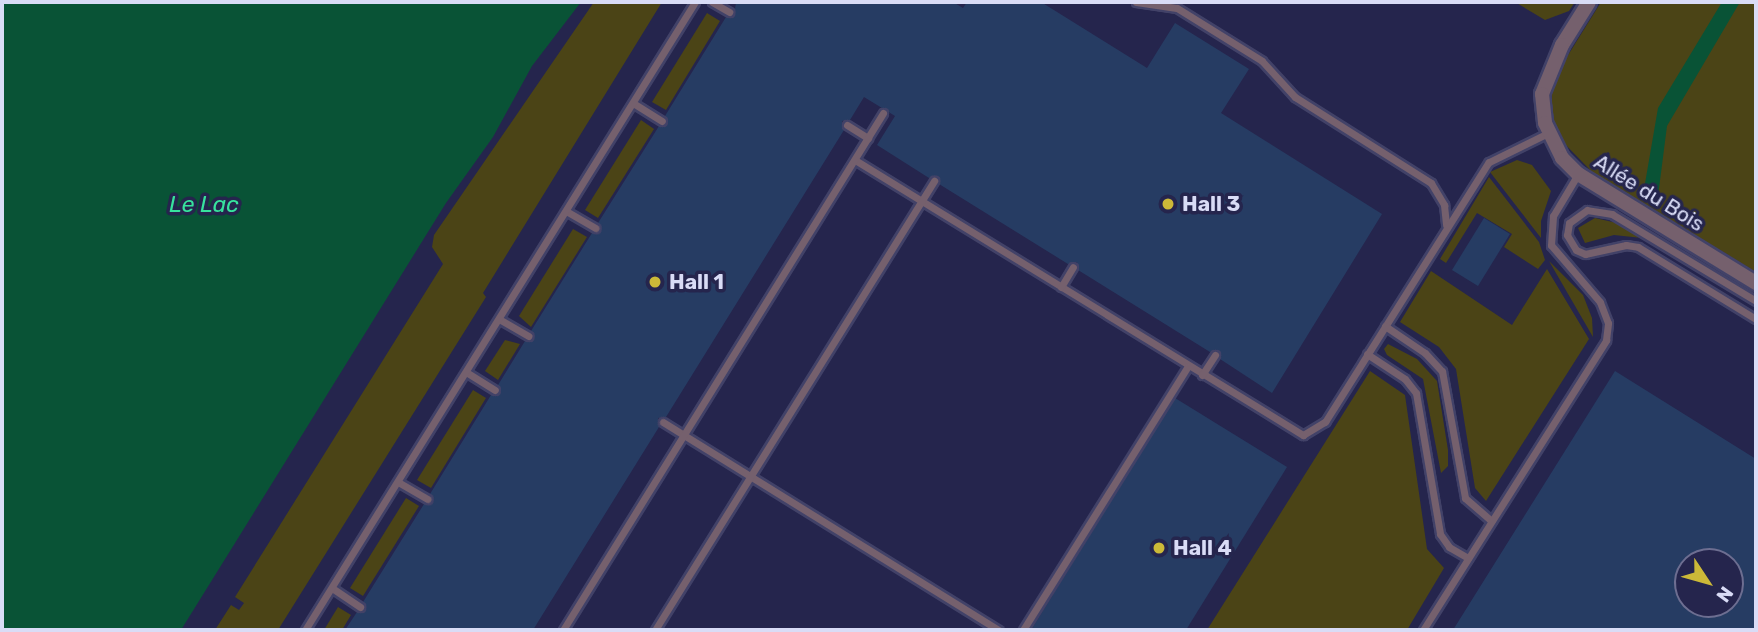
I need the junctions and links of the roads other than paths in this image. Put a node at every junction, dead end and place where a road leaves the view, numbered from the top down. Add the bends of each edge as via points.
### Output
1 (695, 2) edge
2 (712, 2) edge
3 (1136, 2) edge
4 (1589, 2) edge
5 (729, 12) dead end
6 (632, 103) junction
7 (883, 113) dead end
8 (662, 121) dead end
9 (847, 125) dead end
10 (1548, 133) junction
11 (868, 138) junction
12 (855, 160) junction
13 (1578, 174) junction
14 (934, 181) dead end
15 (921, 201) junction
16 (566, 211) junction
17 (595, 228) dead end
18 (1446, 229) junction
19 (1073, 267) dead end
20 (1756, 284) edge
21 (1061, 287) junction
22 (1756, 301) edge
23 (499, 318) junction
24 (1756, 318) edge
25 (1385, 326) junction
26 (528, 336) dead end
27 (1367, 354) junction
28 (1215, 355) dead end
29 (1188, 366) junction
30 (466, 372) junction
31 (1202, 375) junction
32 (495, 390) dead end
33 (663, 422) dead end
34 (684, 435) junction
35 (751, 477) junction
36 (398, 482) junction
37 (427, 499) dead end
38 (1491, 521) junction
39 (1468, 558) junction
40 (332, 588) junction
41 (360, 607) dead end
42 (305, 630) edge
43 (563, 630) edge
44 (655, 630) edge
45 (999, 630) edge
46 (1023, 630) edge
47 (1423, 630) edge

1 - 6 lane
2 - 5 lane
3 - 18 lane via 1177,8 1262,61 1295,97 1431,183 1444,205
4 - 10 street, Allée du Bois via 1562,46 1542,94
6 - 8 lane
6 - 16 lane
7 - 11 lane
9 - 11 lane
10 - 13 street, Allée du Bois
10 - 18 lane via 1489,162
11 - 12 lane
12 - 15 lane
12 - 34 lane
13 - 20 street, Allée du Bois
13 - 38 lane via 1553,216 1551,245 1600,302 1608,332
14 - 15 lane
15 - 21 lane
15 - 35 lane
16 - 17 lane
16 - 23 lane
18 - 25 lane
19 - 21 lane
21 - 29 lane
22 - 24 lane via 1612,214 1587,210 1569,223 1567,234 1576,250 1585,254 1626,245 1638,247
23 - 26 lane
23 - 30 lane
25 - 27 lane
25 - 38 lane via 1425,353 1442,371 1465,498
27 - 31 lane via 1325,422 1303,435
27 - 39 lane via 1405,379 1416,393 1440,534 1449,547
28 - 31 lane
29 - 31 lane
29 - 46 lane
30 - 32 lane
30 - 36 lane
33 - 34 lane
34 - 35 lane
34 - 43 lane
35 - 44 lane
35 - 45 lane
36 - 37 lane
36 - 40 lane
38 - 39 lane
39 - 47 lane
40 - 41 lane
40 - 42 lane

